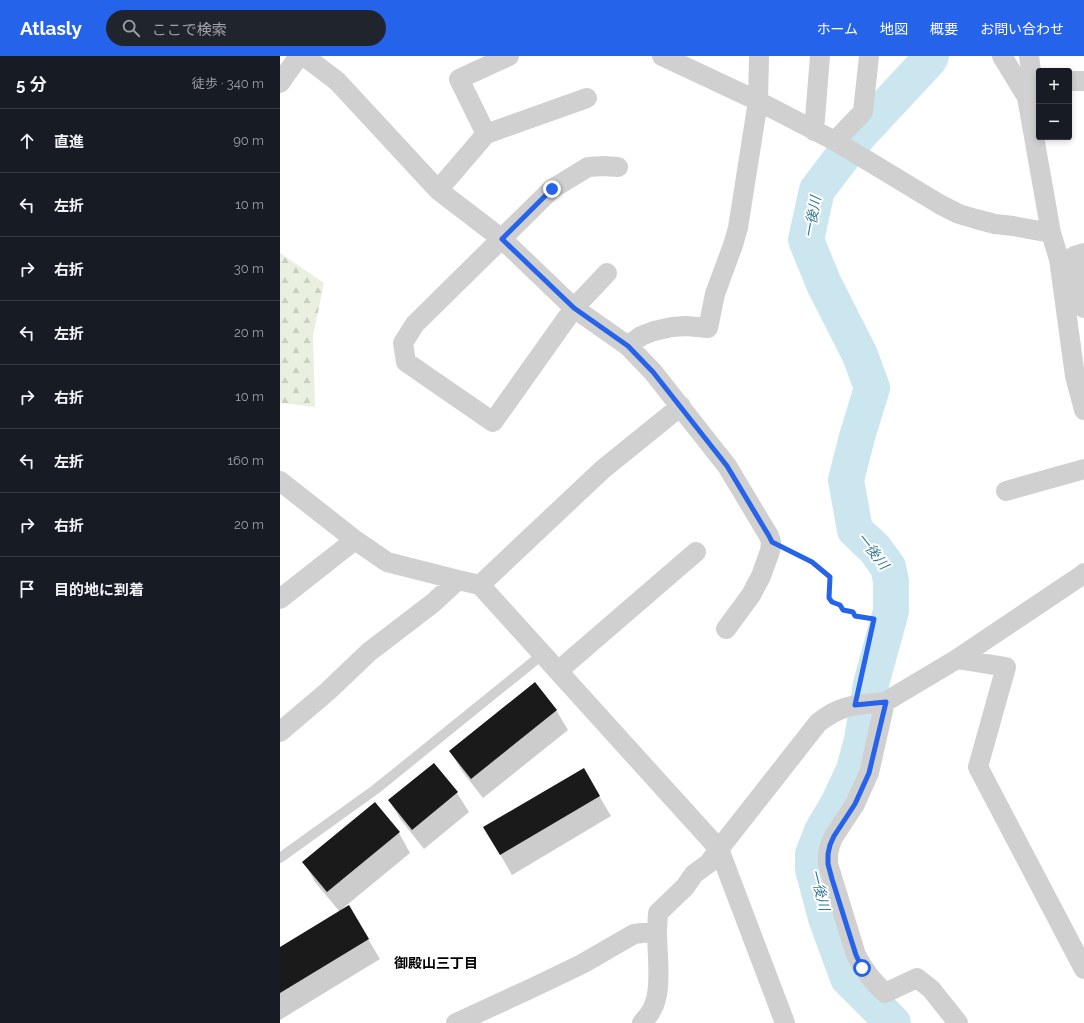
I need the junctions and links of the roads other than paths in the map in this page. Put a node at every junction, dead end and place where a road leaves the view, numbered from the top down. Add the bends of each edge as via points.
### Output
1 (299, 56) edge
2 (304, 56) edge
3 (509, 56) edge
4 (662, 56) edge
5 (759, 56) edge
6 (820, 56) edge
7 (869, 56) edge
8 (1002, 56) edge
9 (1029, 56) edge
10 (1072, 81) edge
11 (1084, 82) edge
12 (280, 83) edge
13 (1033, 85) edge
14 (586, 98) dead end
15 (758, 101) junction
16 (814, 130) junction
17 (486, 134) junction
18 (836, 142) junction
19 (618, 167) dead end
20 (438, 190) junction
21 (1051, 233) junction
22 (502, 239) junction
23 (1072, 256) edge
24 (607, 273) dead end
25 (574, 308) junction
26 (1084, 308) edge
27 (628, 346) junction
28 (681, 406) junction
29 (1084, 410) edge
30 (1084, 469) edge
31 (280, 481) edge
32 (1006, 490) dead end
33 (355, 540) junction
34 (696, 552) dead end
35 (1084, 573) edge
36 (458, 580) junction
37 (480, 585) junction
38 (280, 599) edge
39 (726, 629) dead end
40 (543, 654) junction
41 (957, 659) junction
42 (558, 671) junction
43 (886, 702) junction
44 (280, 732) edge
45 (720, 848) junction
46 (280, 858) edge
47 (657, 931) junction
48 (1084, 969) edge
49 (456, 1023) edge
50 (642, 1023) edge
51 (785, 1023) edge
52 (958, 1023) edge

1 - 12 street
2 - 20 street via 337,81
3 - 17 street via 459,79
4 - 15 street
5 - 15 street
6 - 16 street
7 - 18 street via 863,112
8 - 13 street
9 - 13 street
10 - 11 street
13 - 21 street
14 - 17 street
15 - 16 street
15 - 27 street via 738,228 715,294 708,328 686,326 654,331 641,336
16 - 18 street
17 - 20 street
18 - 21 street via 959,214 995,224
19 - 22 street via 588,166 552,189
20 - 22 street
21 - 23 street
22 - 25 street
22 - 25 street via 415,324 403,343 406,362 493,422
23 - 26 street
23 - 29 street via 1075,376
24 - 25 street
25 - 27 street
27 - 28 street
28 - 37 street via 602,470
28 - 39 street via 727,466 772,542 761,576 751,595
30 - 32 street
31 - 33 street
33 - 36 street via 387,562
33 - 38 street
34 - 42 street
35 - 41 street
36 - 37 street
36 - 44 street via 433,603 369,652
37 - 40 street
40 - 42 street
40 - 46 lane via 376,789
41 - 43 street
41 - 48 street via 1006,667 978,767
42 - 45 street
43 - 45 street via 845,707 818,723
43 - 52 street via 869,773 855,804 832,840 828,864 856,955 869,977 885,993 917,978 931,989
45 - 47 street via 658,913
45 - 51 street
47 - 49 street via 634,934 582,964
47 - 50 street via 656,999

